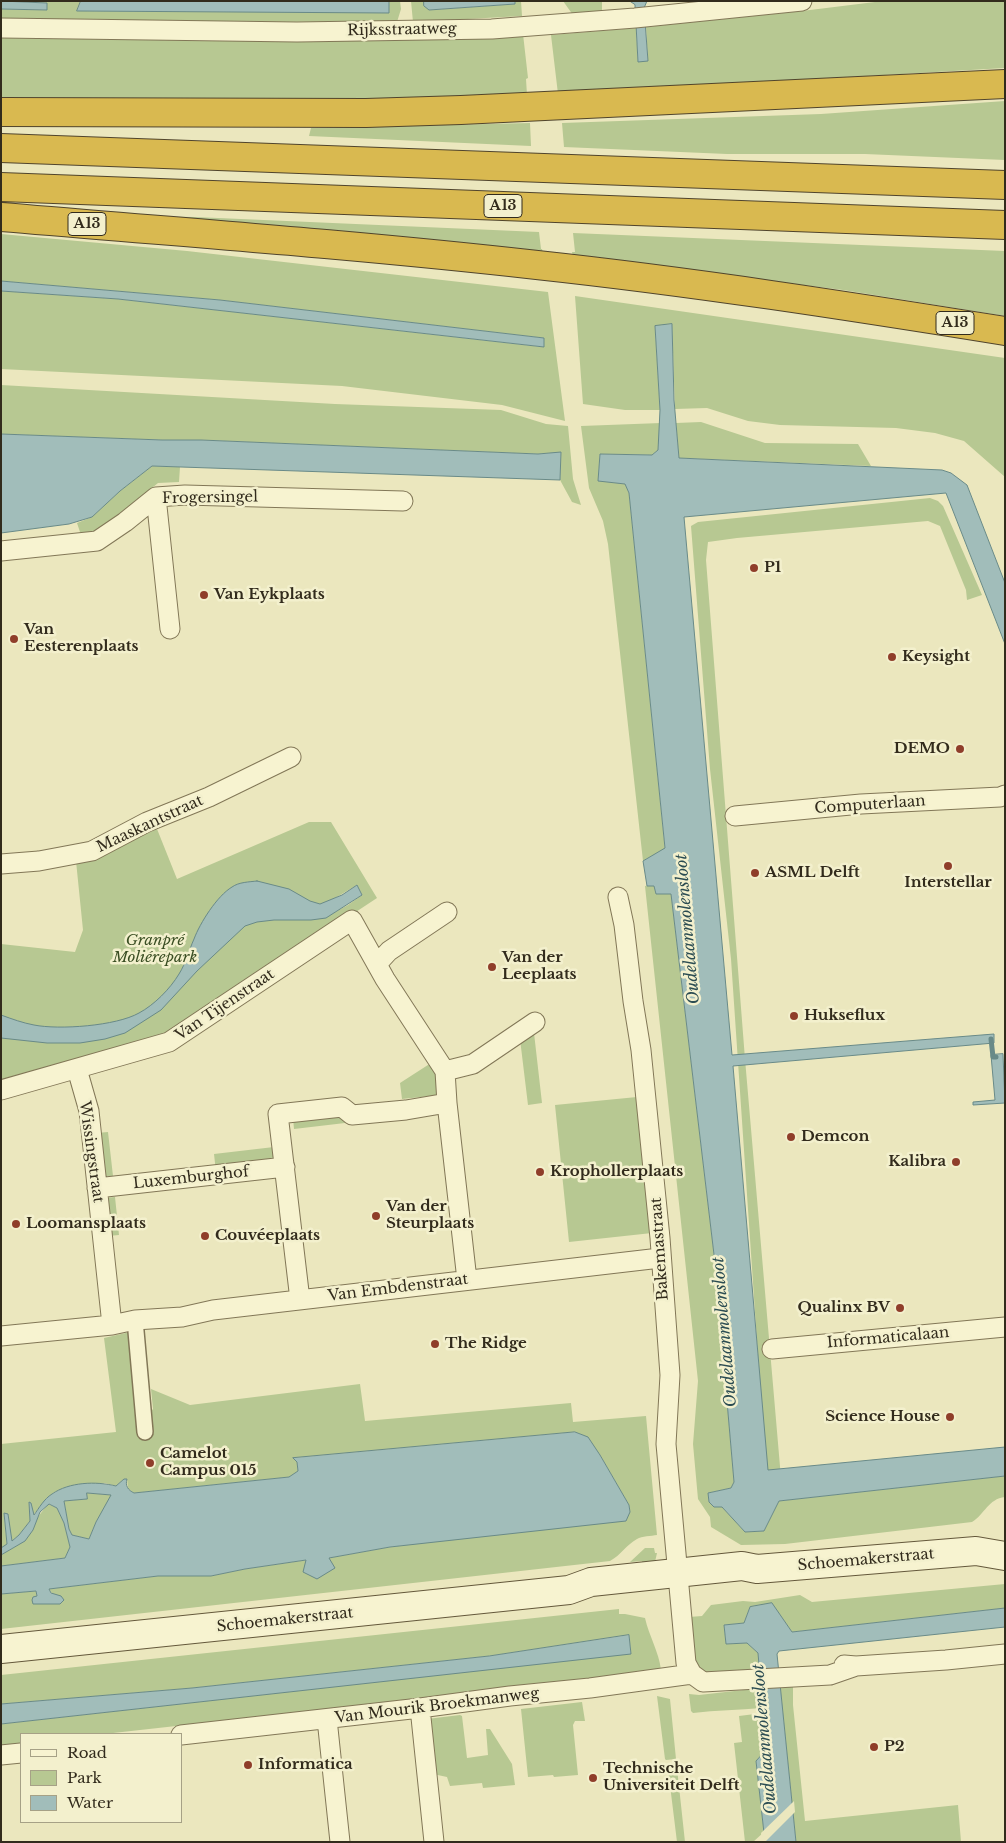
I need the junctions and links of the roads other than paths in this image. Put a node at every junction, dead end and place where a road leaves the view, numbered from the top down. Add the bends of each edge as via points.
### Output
1 (802, 1) edge
2 (1, 28) edge
3 (1005, 84) edge
4 (1, 112) edge
5 (1, 148) edge
6 (1005, 185) edge
7 (1, 187) edge
8 (1, 217) edge
9 (1005, 225) edge
10 (1005, 331) edge
11 (156, 497) junction
12 (403, 501) dead end
13 (1, 551) edge
14 (170, 629) dead end
15 (291, 757) dead end
16 (1005, 795) edge
17 (735, 816) dead end
18 (1, 864) edge
19 (618, 897) dead end
20 (447, 912) dead end
21 (377, 964) junction
22 (535, 1022) dead end
23 (77, 1069) junction
24 (445, 1071) junction
25 (1, 1090) edge
26 (447, 1103) junction
27 (285, 1167) junction
28 (97, 1188) junction
29 (660, 1258) junction
30 (467, 1280) junction
31 (300, 1300) junction
32 (135, 1320) junction
33 (112, 1325) junction
34 (1005, 1327) edge
35 (1, 1336) edge
36 (772, 1349) dead end
37 (145, 1432) dead end
38 (1005, 1539) edge
39 (976, 1550) junction
40 (1005, 1556) edge
41 (678, 1579) junction
42 (1, 1649) edge
43 (1005, 1654) edge
44 (692, 1674) junction
45 (420, 1708) junction
46 (327, 1719) junction
47 (182, 1735) edge
48 (20, 1753) edge
49 (1, 1755) edge
50 (340, 1842) edge
51 (434, 1842) edge

1 - 2 street, Rijksstraatweg via 640,18 430,30 297,32
3 - 4 highway via 461,110
5 - 6 highway
7 - 9 highway, A13
8 - 10 highway, A13 via 538,265 696,284
11 - 12 street, Frogersingel
11 - 13 street, Frogersingel via 97,540
11 - 14 street
15 - 18 street, Maaskantstraat via 209,797 147,822 92,851
16 - 17 street, Computerlaan
19 - 29 street, Bakemastraat via 641,1050
20 - 21 street via 389,951
21 - 23 street, Van Tijenstraat via 352,920 169,1042
21 - 24 street
22 - 24 street via 473,1064
23 - 25 street, Van Tijenstraat
23 - 28 street, Wissingstraat via 89,1111
24 - 26 street
26 - 27 street via 352,1115 342,1107 278,1114
26 - 30 street
27 - 28 street, Luxemburghof
27 - 31 street
28 - 33 street, Wissingstraat
29 - 30 street, Van Embdenstraat
29 - 41 street, Bakemastraat via 670,1375 666,1444
30 - 31 street, Van Embdenstraat
31 - 32 street, Van Embdenstraat via 213,1310 182,1317
32 - 33 street, Van Embdenstraat
32 - 37 street
33 - 35 street, Van Embdenstraat
34 - 36 street, Informaticalaan
38 - 39 main road, Schoemakerstraat
39 - 40 main road, Schoemakerstraat
39 - 41 main road, Schoemakerstraat via 756,1569 743,1578
41 - 42 main road, Schoemakerstraat via 592,1594 569,1590
41 - 44 street, Bakemastraat via 686,1663
43 - 44 street via 856,1666 830,1675 704,1682
44 - 45 street, Van Mourik Broekmanweg
45 - 46 street, Van Mourik Broekmanweg
45 - 51 street
46 - 47 street, Van Mourik Broekmanweg
46 - 50 street
48 - 49 street

